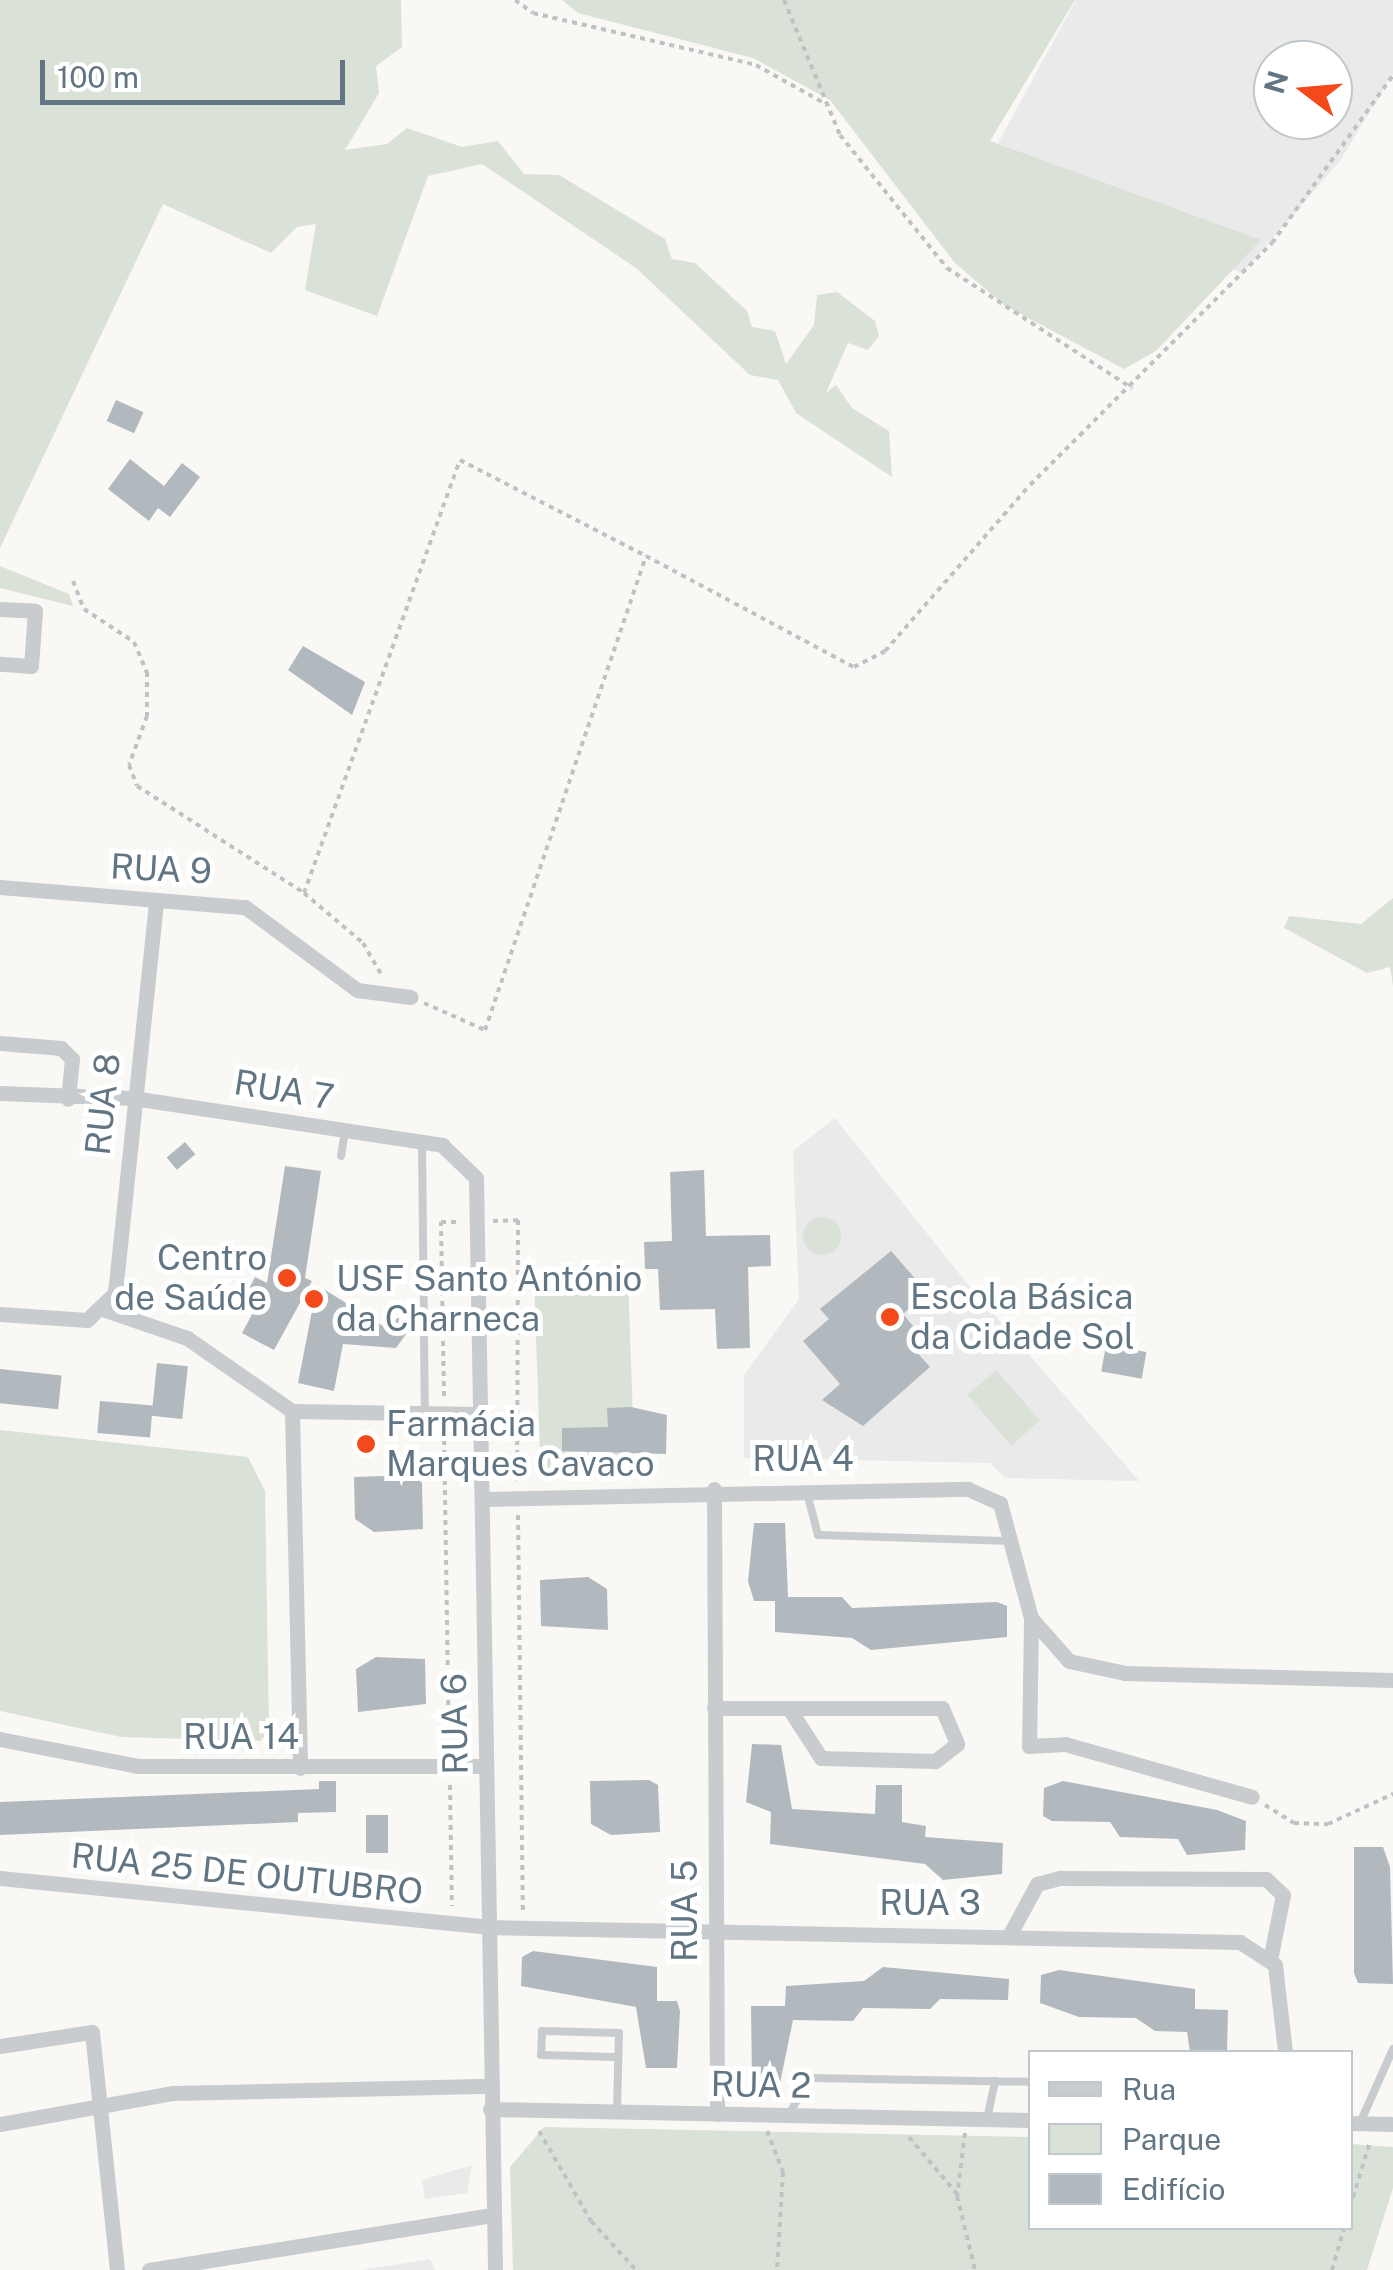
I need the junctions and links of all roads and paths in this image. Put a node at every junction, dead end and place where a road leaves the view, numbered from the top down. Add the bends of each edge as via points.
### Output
1 (514, 0) edge
2 (784, 0) edge
3 (1393, 75) edge
4 (828, 105) junction
5 (1132, 388) junction
6 (646, 556) junction
7 (72, 581) dead end
8 (0, 609) edge
9 (0, 664) edge
10 (0, 887) edge
11 (304, 893) junction
12 (156, 901) junction
13 (411, 996) junction
14 (0, 1043) edge
15 (0, 1093) edge
16 (133, 1098) junction
17 (68, 1100) junction
18 (345, 1130) junction
19 (422, 1142) junction
20 (341, 1156) dead end
21 (476, 1178) joint
22 (478, 1222) junction
23 (104, 1310) junction
24 (0, 1314) edge
25 (444, 1410) dead end
26 (292, 1412) junction
27 (480, 1414) junction
28 (425, 1415) junction
29 (444, 1422) dead end
30 (517, 1488) dead end
31 (714, 1489) junction
32 (806, 1489) junction
33 (482, 1499) junction
34 (518, 1507) dead end
35 (1005, 1541) junction
36 (1031, 1618) junction
37 (1393, 1680) edge
38 (714, 1708) junction
39 (790, 1710) junction
40 (0, 1739) edge
41 (449, 1756) dead end
42 (485, 1766) junction
43 (300, 1768) junction
44 (450, 1776) dead end
45 (1393, 1794) edge
46 (1252, 1797) joint
47 (0, 1878) edge
48 (452, 1915) dead end
49 (523, 1917) dead end
50 (488, 1928) junction
51 (715, 1932) junction
52 (1010, 1934) junction
53 (1270, 1960) junction
54 (0, 2046) edge
55 (1393, 2049) edge
56 (1285, 2050) edge
57 (618, 2057) junction
58 (1381, 2072) junction
59 (1393, 2072) edge
60 (995, 2081) junction
61 (1028, 2082) edge
62 (490, 2086) junction
63 (104, 2099) junction
64 (490, 2109) junction
65 (617, 2112) junction
66 (716, 2114) junction
67 (764, 2115) junction
68 (788, 2116) junction
69 (909, 2118) junction
70 (964, 2118) junction
71 (987, 2119) junction
72 (1028, 2120) edge
73 (1355, 2123) edge
74 (0, 2124) edge
75 (1393, 2124) edge
76 (539, 2131) dead end
77 (1370, 2142) dead end
78 (957, 2194) junction
79 (1353, 2198) edge
80 (492, 2216) junction
81 (1343, 2230) edge
82 (117, 2270) edge
83 (149, 2270) edge
84 (494, 2270) edge
85 (636, 2270) edge
86 (777, 2270) edge
87 (975, 2270) edge
88 (1332, 2270) edge

1 - 4 path via 533,13 756,65
2 - 4 path
3 - 5 path via 1272,243
4 - 5 path via 840,134 947,268
5 - 6 path via 1030,484 885,651 854,667
6 - 11 path via 460,460
6 - 13 path via 485,1030
7 - 11 path via 84,609 134,642 147,672 147,716 130,765 137,786
8 - 9 street via 36,611 30,666
10 - 12 street, RUA 9
11 - 13 path via 363,942 385,982
12 - 13 street, RUA 9 via 245,907 357,990
12 - 16 street, RUA 8
14 - 17 street via 60,1048 72,1059
15 - 17 street, RUA 7
16 - 17 street, RUA 7
16 - 18 street, RUA 7
16 - 23 street, RUA 8 via 115,1293
18 - 19 street, RUA 7
18 - 20 lane
19 - 21 street, RUA 7 via 461,1155
19 - 28 lane
21 - 22 street, RUA 6
22 - 25 path via 441,1222
22 - 27 street, RUA 6
22 - 30 path via 518,1220
23 - 24 street via 87,1320
23 - 26 street via 186,1338
26 - 28 street
26 - 43 street
27 - 28 street
27 - 33 street, RUA 6
29 - 41 path
31 - 32 street, RUA 4
31 - 33 street, RUA 4
31 - 38 street, RUA 5
32 - 35 lane via 818,1535
32 - 35 street, RUA 4 via 988,1494 1006,1520
33 - 42 street, RUA 6
34 - 49 path
35 - 36 street, RUA 4
36 - 37 street via 1052,1652 1092,1669
36 - 46 street via 1029,1746 1065,1744
38 - 39 street
38 - 51 street, RUA 5
39 - 39 street via 942,1708 956,1744 935,1761 821,1758
40 - 43 street, RUA 14 via 137,1766
42 - 43 street, RUA 14
42 - 50 street, RUA 6
44 - 48 path
45 - 46 path via 1328,1824 1294,1822
47 - 50 street, RUA 25 DE OUTUBRO
50 - 51 street, RUA 3
50 - 62 street, RUA 6
51 - 52 street, RUA 3
51 - 66 street, RUA 5
52 - 53 street, RUA 3 via 1240,1942
52 - 53 street via 1037,1884 1060,1878 1266,1879 1283,1895
53 - 56 street via 1284,1991
54 - 63 street via 92,2032
55 - 58 lane
57 - 57 lane via 541,2056 542,2031 619,2033
57 - 65 lane
58 - 59 lane
58 - 73 lane
60 - 61 lane
60 - 68 lane via 810,2078
60 - 71 lane
62 - 63 street
62 - 64 street, RUA 6
63 - 74 street
63 - 82 street
64 - 65 street, RUA 2
64 - 80 street, RUA 6
65 - 66 street, RUA 2
66 - 67 street, RUA 2
67 - 68 street, RUA 2
67 - 86 path via 784,2172
68 - 69 street, RUA 2
69 - 70 street, RUA 2
69 - 78 path via 910,2141
70 - 71 street, RUA 2
70 - 78 path
71 - 72 street, RUA 2
73 - 75 street
76 - 85 path via 591,2221
77 - 79 path
78 - 87 path
80 - 83 street
80 - 84 street, RUA 6
81 - 88 path

